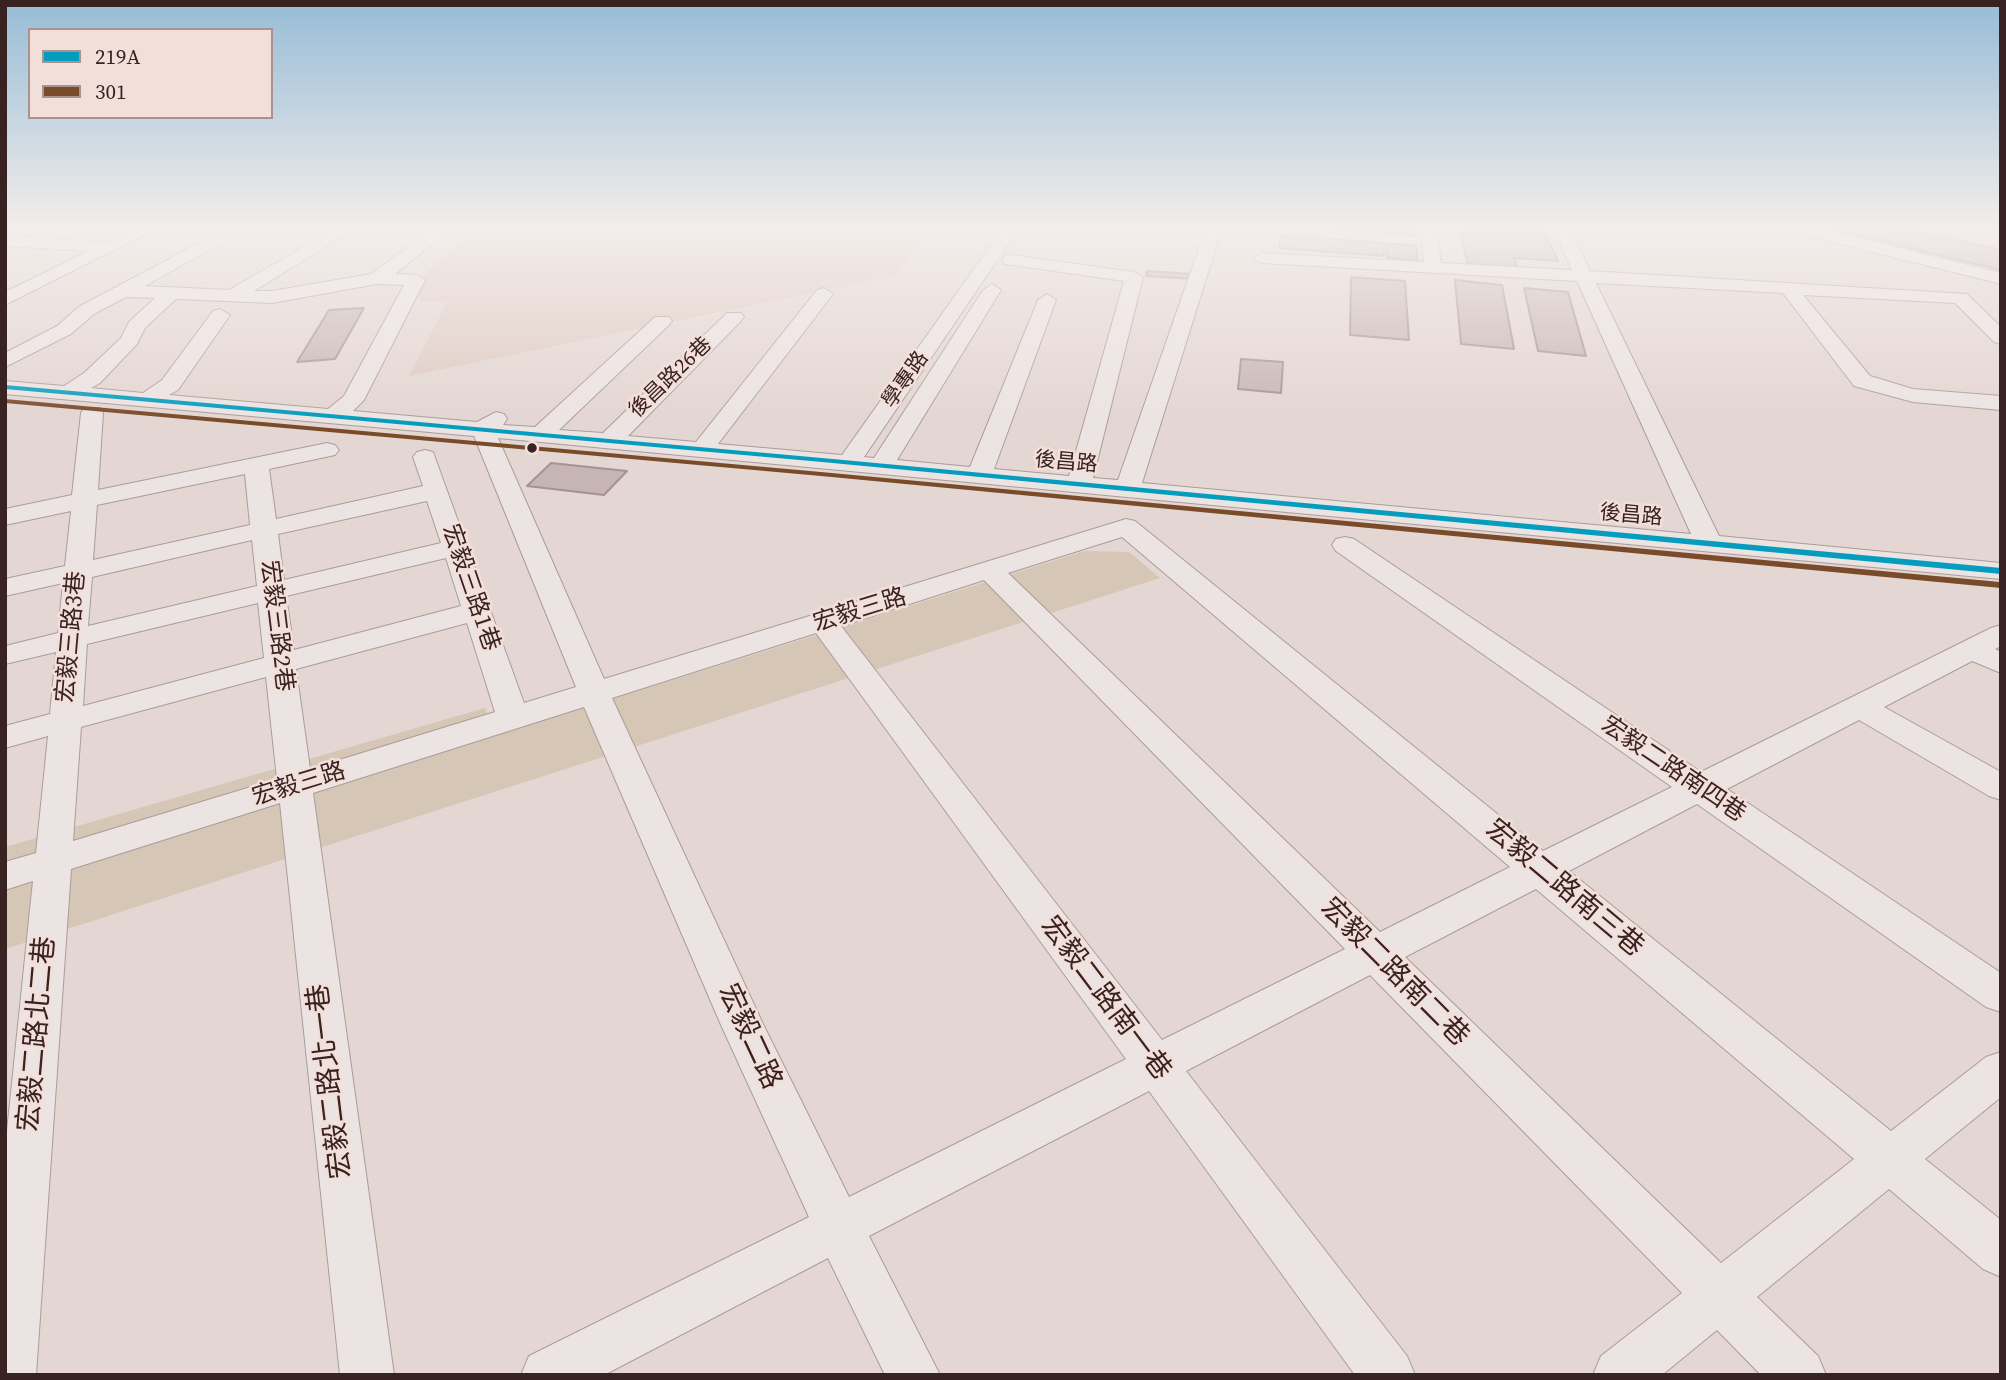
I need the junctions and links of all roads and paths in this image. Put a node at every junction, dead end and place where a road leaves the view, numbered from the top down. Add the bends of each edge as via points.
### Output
1 (119, 292) edge
2 (144, 292) edge
3 (246, 292) edge
4 (299, 292) edge
5 (410, 292) edge
6 (966, 292) edge
7 (991, 292) edge
8 (1130, 292) edge
9 (1192, 292) edge
10 (1589, 292) edge
11 (1792, 292) edge
12 (1864, 292) edge
13 (1955, 292) edge
14 (170, 294) junction
15 (824, 294) dead end
16 (1960, 298) junction
17 (1047, 300) dead end
18 (225, 306) junction
19 (734, 317) dead end
20 (662, 321) dead end
21 (2001, 338) edge
22 (5, 361) edge
23 (5, 371) edge
24 (92, 378) junction
25 (170, 384) junction
26 (67, 393) junction
27 (147, 400) junction
28 (354, 400) junction
29 (8, 402) edge
30 (2001, 403) edge
31 (92, 413) dead end
32 (333, 416) junction
33 (493, 421) junction
34 (548, 426) junction
35 (617, 432) junction
36 (708, 440) junction
37 (327, 450) dead end
38 (854, 454) junction
39 (425, 457) dead end
40 (887, 457) junction
41 (256, 465) junction
42 (983, 466) junction
43 (1081, 475) junction
44 (1130, 479) junction
45 (436, 491) junction
46 (84, 501) junction
47 (5, 517) edge
48 (1126, 527) joint
49 (264, 531) junction
50 (1704, 533) junction
51 (1345, 545) dead end
52 (456, 547) junction
53 (2001, 551) edge
54 (989, 570) junction
55 (2001, 571) edge
56 (78, 572) junction
57 (5, 588) edge
58 (272, 590) junction
59 (477, 611) junction
60 (823, 622) junction
61 (72, 639) junction
62 (1991, 649) edge
63 (5, 654) edge
64 (281, 664) junction
65 (593, 695) junction
66 (1859, 706) junction
67 (514, 719) junction
68 (65, 721) junction
69 (5, 737) edge
70 (295, 786) junction
71 (1699, 788) junction
72 (2001, 788) edge
73 (53, 861) junction
74 (1540, 869) junction
75 (5, 876) edge
76 (1375, 954) junction
77 (2001, 995) edge
78 (1155, 1065) junction
79 (2001, 1071) edge
80 (1889, 1159) junction
81 (837, 1227) junction
82 (2001, 1252) edge
83 (1720, 1296) junction
84 (9, 1375) edge
85 (367, 1375) edge
86 (548, 1375) edge
87 (913, 1375) edge
88 (1388, 1375) edge
89 (1620, 1375) edge
90 (1799, 1375) edge

1 - 22 street via 87,310 65,330
2 - 14 street
3 - 18 street
4 - 18 street
5 - 28 street
6 - 38 street, 學專路
7 - 40 street, 學專路
8 - 43 street
9 - 44 street
10 - 50 street
11 - 30 street via 1862,381 1909,396
12 - 16 street
13 - 16 street
14 - 18 street
14 - 24 street
15 - 36 street
16 - 21 street
17 - 42 street
18 - 25 street
19 - 35 street, 後昌路26巷
20 - 34 street
23 - 24 street, 後昌路
24 - 25 street, 後昌路
24 - 26 street
25 - 27 street
25 - 28 street, 後昌路
26 - 27 street, 後昌路
26 - 29 street, 後昌路
27 - 32 street, 後昌路
28 - 32 street
28 - 33 street, 後昌路
31 - 46 street, 宏毅三路3巷
32 - 33 street, 後昌路
33 - 34 street, 後昌路
33 - 65 street
34 - 35 street, 後昌路
35 - 36 street, 後昌路
36 - 38 street, 後昌路
37 - 41 street
38 - 40 street, 後昌路
39 - 45 street, 宏毅三路1巷
40 - 42 street, 後昌路
41 - 46 street
41 - 49 street, 宏毅三路2巷
42 - 43 street, 後昌路
43 - 44 street, 後昌路
44 - 50 street, 後昌路
45 - 49 street
45 - 52 street, 宏毅三路1巷
46 - 47 street
46 - 56 street, 宏毅三路3巷
48 - 54 street, 宏毅三路
48 - 74 street, 宏毅二路南三巷
49 - 56 street
49 - 58 street, 宏毅三路2巷
50 - 53 street, 後昌路
50 - 55 street, 後昌路
51 - 71 street, 宏毅二路南四巷
52 - 58 street
52 - 59 street, 宏毅三路1巷
54 - 60 street, 宏毅三路
54 - 76 street, 宏毅二路南二巷
56 - 57 street
56 - 61 street, 宏毅三路3巷
58 - 61 street
58 - 64 street, 宏毅三路2巷
59 - 64 street
59 - 67 street, 宏毅三路1巷
60 - 65 street, 宏毅三路
60 - 78 street, 宏毅二路南一巷
61 - 63 street
61 - 68 street, 宏毅三路3巷
62 - 66 street
64 - 68 street
64 - 70 street, 宏毅三路2巷
65 - 67 street, 宏毅三路
65 - 81 street, 宏毅二路
66 - 71 street
66 - 72 street
67 - 70 street, 宏毅三路
68 - 69 street
68 - 73 street, 宏毅三路3巷
70 - 73 street, 宏毅三路
70 - 85 street, 宏毅二路北一巷
71 - 74 street
71 - 77 street, 宏毅二路南四巷
73 - 75 street, 宏毅三路
73 - 84 street, 宏毅二路北二巷
74 - 76 street
74 - 80 street, 宏毅二路南三巷
76 - 78 street
76 - 83 street, 宏毅二路南二巷
78 - 81 street
78 - 88 street, 宏毅二路南一巷
79 - 80 street
80 - 82 street, 宏毅二路南三巷
80 - 83 street
81 - 86 street
81 - 87 street, 宏毅二路
83 - 89 street
83 - 90 street, 宏毅二路南二巷

